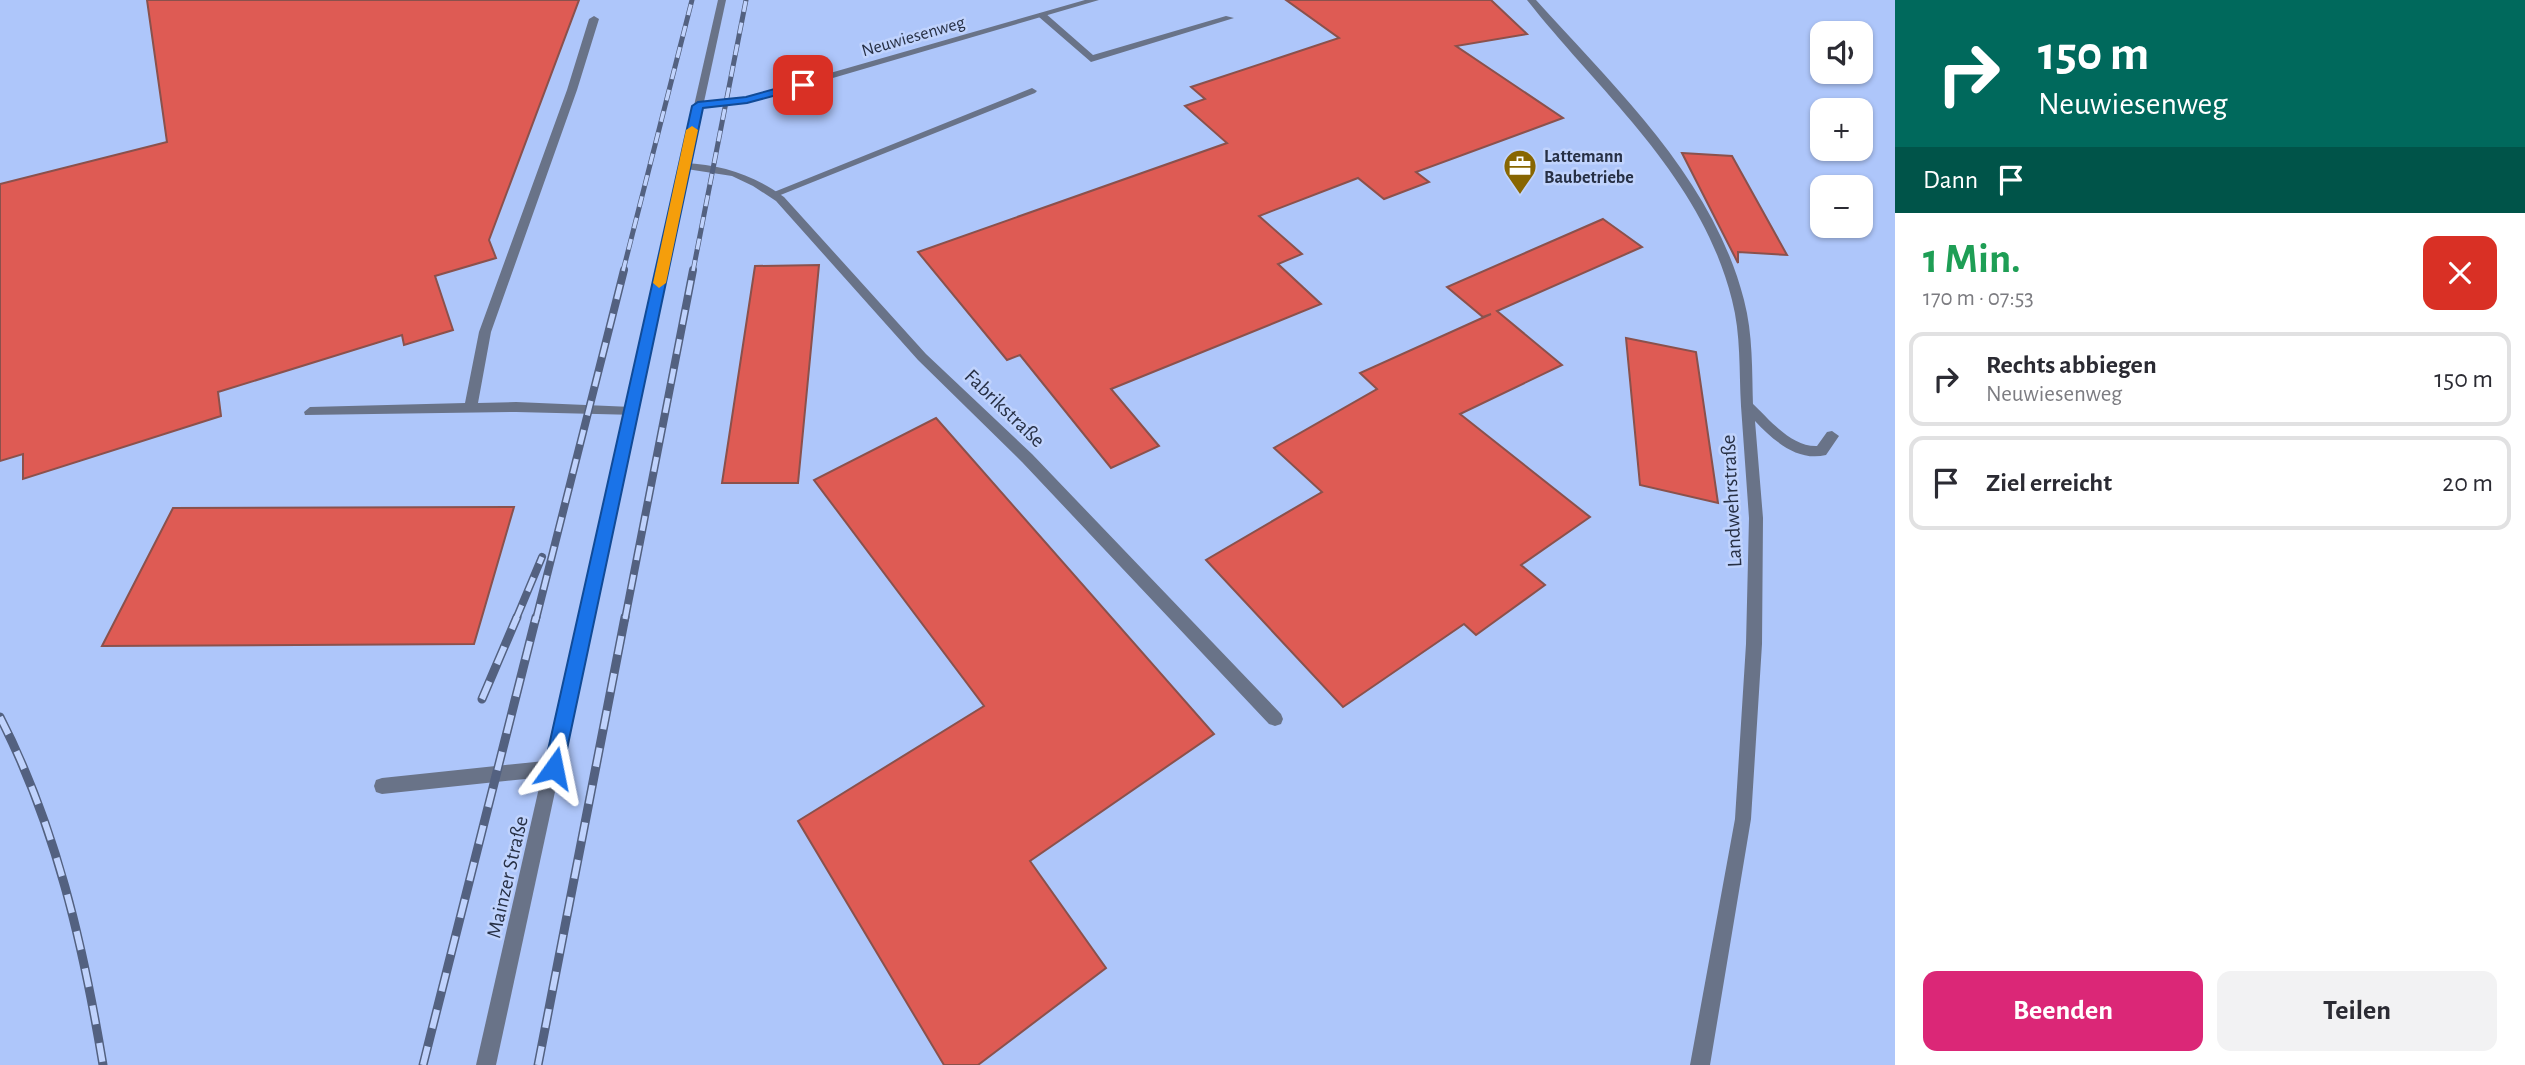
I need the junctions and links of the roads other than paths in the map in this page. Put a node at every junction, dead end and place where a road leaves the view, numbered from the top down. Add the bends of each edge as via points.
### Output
1 (722, 0) edge
2 (1095, 0) edge
3 (1531, 0) edge
4 (1042, 15) junction
5 (1228, 18) dead end
6 (594, 19) dead end
7 (1031, 91) dead end
8 (698, 106) junction
9 (684, 166) junction
10 (774, 194) junction
11 (1747, 407) junction
12 (471, 408) junction
13 (310, 412) dead end
14 (632, 412) junction
15 (1832, 436) dead end
16 (1275, 719) dead end
17 (554, 768) junction
18 (382, 786) dead end
19 (486, 1065) edge
20 (1700, 1065) edge

1 - 8 street, Mainzer Straße
2 - 4 street, Neuwiesenweg
3 - 11 street, Landwehrstraße via 1662,152 1708,217 1738,298
4 - 5 street via 1091,59
4 - 8 street, Neuwiesenweg via 747,100
6 - 12 street via 485,332
7 - 10 street
8 - 9 street, Mainzer Straße
9 - 10 street, Fabrikstraße via 737,174
9 - 14 street, Mainzer Straße
10 - 16 street, Fabrikstraße via 922,358 1027,458
11 - 15 street via 1802,450 1822,451
11 - 20 street, Landwehrstraße via 1756,518 1743,819
12 - 13 street
12 - 14 street
14 - 17 street, Mainzer Straße
17 - 18 street
17 - 19 street, Mainzer Straße

